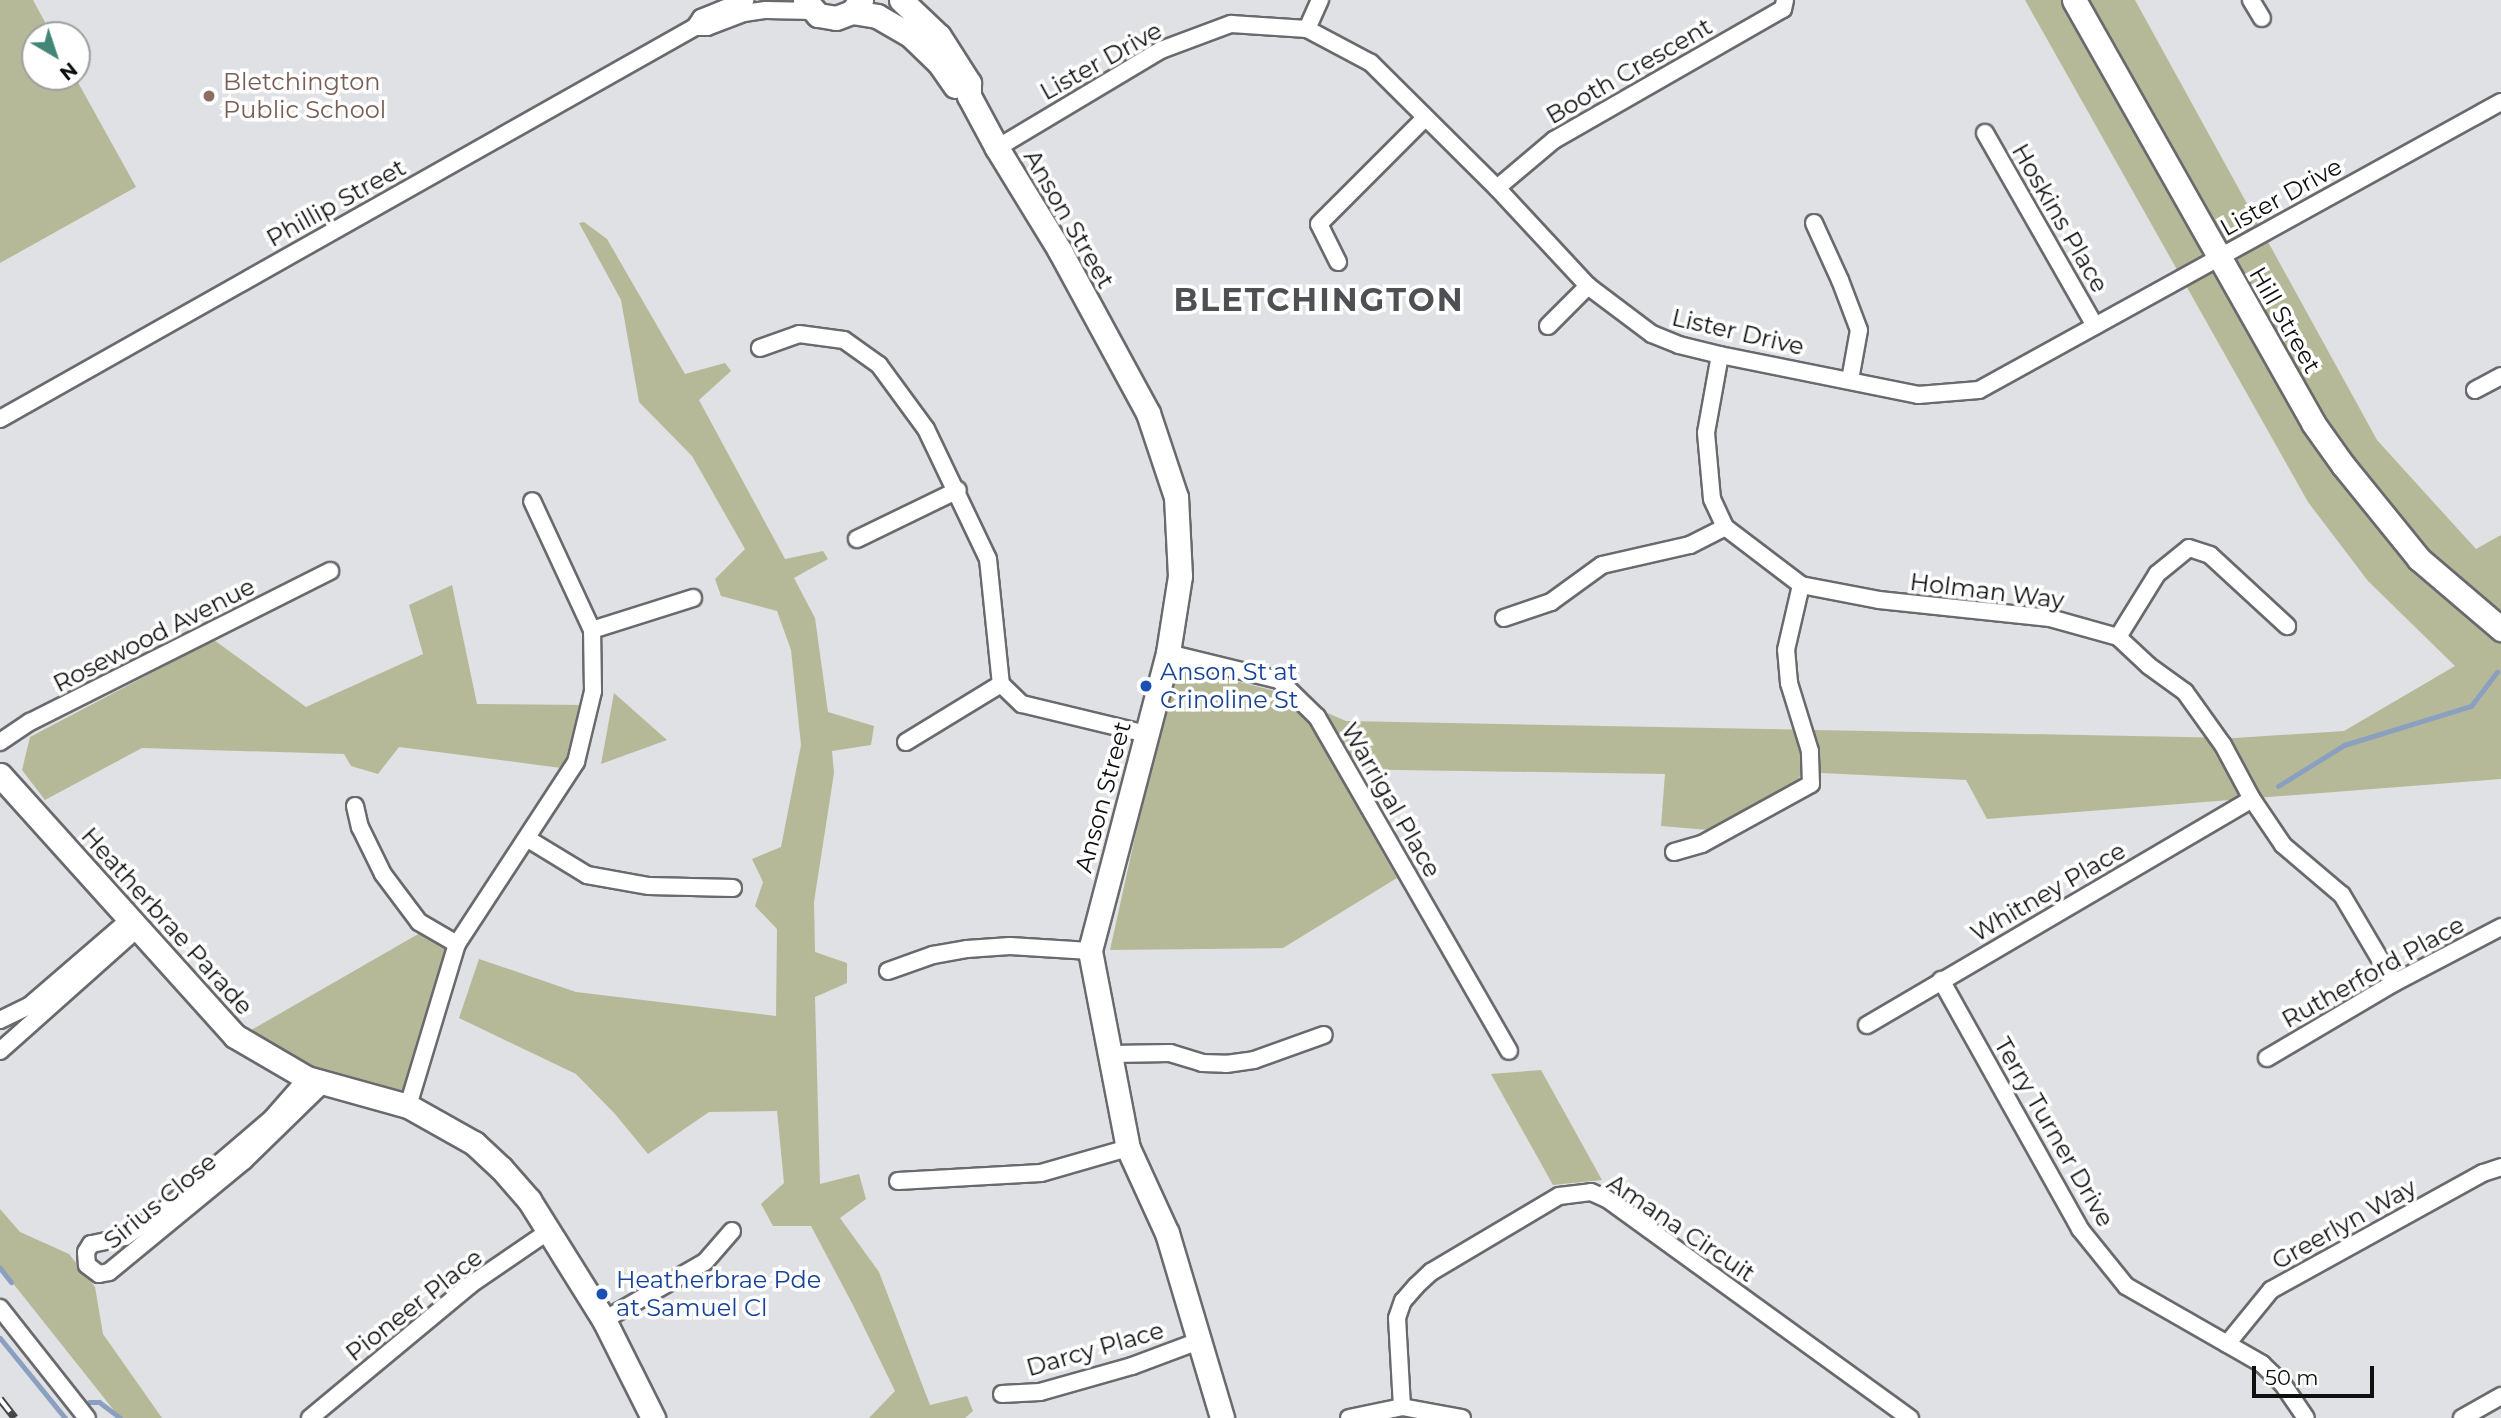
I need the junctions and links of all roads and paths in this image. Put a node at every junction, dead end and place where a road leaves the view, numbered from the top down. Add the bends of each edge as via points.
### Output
1 (743, 0) edge
2 (901, 0) edge
3 (1321, 0) edge
4 (1785, 0) edge
5 (2074, 0) edge
6 (2251, 0) edge
7 (809, 6) edge
8 (856, 6) edge
9 (2262, 18) dead end
10 (695, 27) junction
11 (1307, 29) junction
12 (969, 96) junction
13 (2501, 102) edge
14 (1425, 118) junction
15 (1984, 133) dead end
16 (997, 148) junction
17 (1497, 188) junction
18 (1814, 223) dead end
19 (2219, 257) junction
20 (1338, 262) dead end
21 (1588, 286) junction
22 (1548, 326) dead end
23 (2095, 326) junction
24 (760, 348) dead end
25 (1720, 355) junction
26 (2501, 376) edge
27 (1850, 380) junction
28 (2475, 390) dead end
29 (0, 419) edge
30 (958, 490) junction
31 (532, 501) dead end
32 (1724, 527) junction
33 (857, 540) dead end
34 (330, 570) dead end
35 (1801, 585) junction
36 (693, 598) dead end
37 (1504, 618) dead end
38 (2287, 626) dead end
39 (2501, 629) edge
40 (592, 630) junction
41 (2118, 637) junction
42 (1168, 653) junction
43 (1001, 684) junction
44 (1146, 734) junction
45 (0, 742) edge
46 (906, 742) dead end
47 (0, 775) edge
48 (2252, 799) junction
49 (355, 806) dead end
50 (528, 839) junction
51 (1674, 852) dead end
52 (733, 888) dead end
53 (134, 924) junction
54 (2501, 927) edge
55 (457, 944) junction
56 (1090, 951) junction
57 (888, 971) dead end
58 (1941, 980) junction
59 (2395, 983) junction
60 (0, 1020) edge
61 (1867, 1025) dead end
62 (1324, 1035) dead end
63 (0, 1051) edge
64 (1509, 1051) dead end
65 (1112, 1054) junction
66 (2267, 1058) dead end
67 (315, 1081) junction
68 (408, 1106) junction
69 (1128, 1148) junction
70 (2501, 1167) edge
71 (898, 1181) dead end
72 (549, 1231) junction
73 (732, 1231) dead end
74 (0, 1308) edge
75 (604, 1320) junction
76 (1199, 1341) junction
77 (2227, 1344) junction
78 (1002, 1394) dead end
79 (2501, 1396) edge
80 (1402, 1406) junction
81 (88, 1418) edge
82 (310, 1418) edge
83 (653, 1418) edge
84 (1222, 1418) edge
85 (1349, 1418) edge
86 (1462, 1418) edge
87 (1910, 1418) edge
88 (2306, 1418) edge
89 (2462, 1418) edge

1 - 10 street, Phillip Street via 701,18
2 - 12 street, Anson Street via 946,45 970,83
3 - 11 street
4 - 17 street, Booth Crescent via 1783,9 1554,140
5 - 19 street, Hill Street
6 - 9 street
7 - 8 street, Anson Street via 830,18
7 - 10 street, Phillip Street via 744,13
8 - 12 street, Anson Street via 910,35 958,90
10 - 29 street, Phillip Street
11 - 14 street, Lister Drive via 1371,63
11 - 16 street, Lister Drive via 1231,24 1161,50
12 - 16 street, Anson Street
13 - 19 street, Lister Drive
14 - 17 street, Lister Drive
14 - 20 street via 1319,224
15 - 23 street, Hoskins Place
16 - 42 street, Anson Street via 1060,251 1148,413 1176,497 1180,576
17 - 21 street, Lister Drive
18 - 27 street via 1858,330
19 - 23 street, Lister Drive
19 - 39 street, Hill Street via 2313,423 2343,465 2419,559
21 - 22 street
21 - 25 street, Lister Drive via 1652,334
23 - 27 street, Lister Drive via 1979,390 1918,395
24 - 30 street via 799,334 844,340 879,365 926,429
25 - 27 street, Lister Drive
25 - 32 street via 1706,433 1712,499
26 - 28 street
30 - 33 street
30 - 43 street via 988,559
31 - 40 street
32 - 35 street, Holman Way
32 - 37 street via 1690,545 1602,565 1551,602
34 - 45 street, Rosewood Avenue via 30,722
35 - 41 street, Holman Way via 1879,600 2050,618
35 - 51 street via 1786,650 1789,683 1810,751 1811,784 1702,844
36 - 40 street
38 - 41 street via 2210,555 2189,548 2157,573
40 - 50 street via 593,691 576,762
41 - 48 street, Holman Way via 2185,692 2223,745
42 - 44 street, Anson Street
42 - 64 street, Warrigal Place via 1279,680 1317,717
43 - 44 street via 1022,704
43 - 46 street
44 - 56 street, Anson Street
47 - 53 street, Heatherbrae Parade
48 - 58 street, Whitney Place
48 - 59 street, Holman Way via 2283,845 2342,895
49 - 55 street via 383,874 419,922
50 - 52 street via 587,875 649,886
50 - 55 street
53 - 60 street via 29,1006
53 - 63 street
53 - 67 street, Heatherbrae Parade via 235,1035
54 - 59 street, Rutherford Place
55 - 68 street
56 - 57 street via 1010,946 967,949
56 - 65 street, Anson Street
58 - 61 street, Whitney Place
58 - 77 street, Terry Turner Drive via 2080,1229 2126,1286
59 - 66 street, Rutherford Place
62 - 65 street via 1254,1060 1226,1063 1202,1063 1170,1053
65 - 69 street, Anson Street
67 - 67 street, Sirius Close via 244,1161 109,1272 99,1274 87,1265 91,1244 125,1237 169,1207
67 - 68 street, Heatherbrae Parade
68 - 72 street, Heatherbrae Parade via 474,1143 529,1200
69 - 71 street via 1041,1172
69 - 76 street, Anson Street via 1167,1233
70 - 77 street, Greerlyn Way via 2272,1290
72 - 75 street, Heatherbrae Parade
72 - 82 street, Pioneer Place via 470,1285
73 - 75 street via 705,1262
74 - 81 street
75 - 83 street, Heatherbrae Parade
76 - 78 street, Darcy Place via 1040,1392
76 - 84 street, Anson Street
77 - 88 street, Terry Turner Drive via 2262,1364 2282,1383
79 - 89 street
80 - 85 street
80 - 86 street
80 - 87 street, Amana Circuit via 1396,1326 1409,1294 1431,1272 1559,1196 1591,1192

